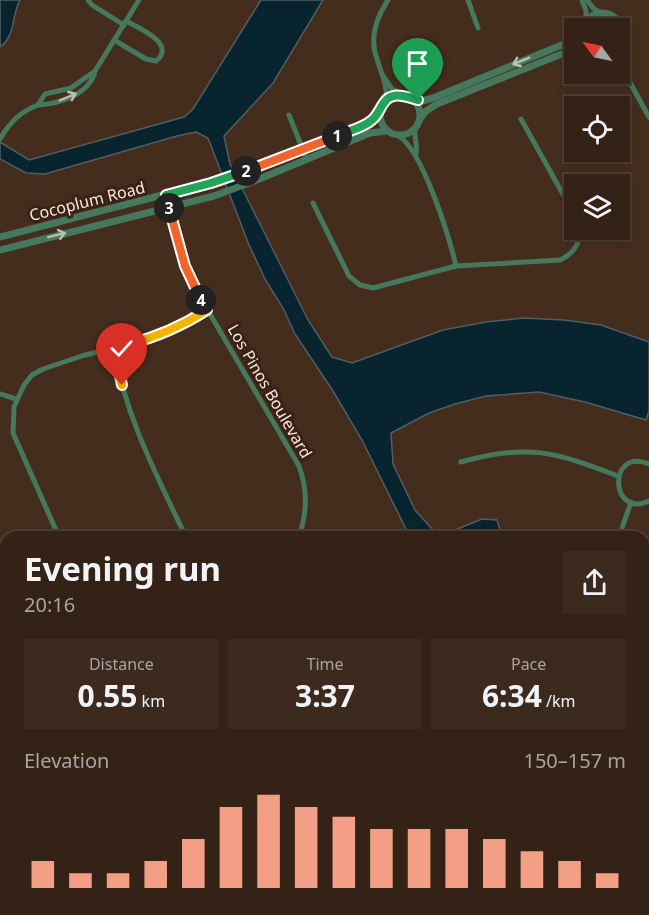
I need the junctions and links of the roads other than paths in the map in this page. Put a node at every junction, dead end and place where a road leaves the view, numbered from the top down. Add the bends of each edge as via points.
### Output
1 (88, 0) edge
2 (128, 0) edge
3 (388, 0) edge
4 (468, 0) edge
5 (582, 0) edge
6 (587, 0) edge
7 (138, 2) edge
8 (601, 13) junction
9 (586, 18) edge
10 (588, 18) edge
11 (616, 18) edge
12 (125, 23) junction
13 (478, 28) dead end
14 (114, 40) junction
15 (564, 44) edge
16 (564, 53) edge
17 (95, 71) junction
18 (383, 76) junction
19 (630, 84) edge
20 (402, 95) junction
21 (411, 99) junction
22 (386, 101) junction
23 (38, 105) junction
24 (380, 112) junction
25 (289, 115) dead end
26 (649, 117) edge
27 (521, 118) dead end
28 (420, 119) junction
29 (415, 129) junction
30 (387, 131) junction
31 (399, 136) junction
32 (0, 139) edge
33 (302, 148) junction
34 (416, 154) junction
35 (307, 160) junction
36 (166, 195) junction
37 (564, 196) edge
38 (313, 203) dead end
39 (169, 208) junction
40 (0, 237) edge
41 (579, 240) edge
42 (0, 249) edge
43 (456, 266) junction
44 (207, 310) junction
45 (114, 348) junction
46 (0, 394) edge
47 (16, 399) junction
48 (649, 456) edge
49 (461, 462) dead end
50 (648, 464) edge
51 (618, 476) junction
52 (649, 501) edge
53 (631, 502) junction
54 (56, 531) edge
55 (183, 531) edge
56 (300, 531) edge
57 (621, 531) edge

1 - 12 street
2 - 7 street
3 - 18 street via 374,33 375,53
4 - 13 street
5 - 9 street
6 - 8 street
7 - 12 street
8 - 10 street
8 - 11 street
12 - 14 street
12 - 14 street via 160,42 162,55 156,61 148,61
14 - 17 street
15 -> 21 street via 433,98
16 - 28 street via 437,104
17 - 23 street via 71,88 45,94
23 -> 17 street via 50,105 78,93
18 - 20 street
18 - 22 street
19 - 26 street
20 - 21 street
20 - 22 street
21 - 28 street via 418,107
22 - 24 street, Cocoplum Road
23 - 32 street via 22,112
24 - 30 street
24 - 33 street, Cocoplum Road via 364,124
25 - 33 street
27 - 37 street
28 - 29 street
29 - 31 street
29 - 34 street
30 - 31 street
30 - 35 street, Cocoplum Road via 370,132
31 - 34 street
33 - 35 street
33 - 36 street, Cocoplum Road via 211,183
34 - 43 street
35 - 39 street, Cocoplum Road via 243,186
36 - 39 street, Los Pinos Boulevard
36 - 40 street, Cocoplum Road
38 - 43 street via 349,276 363,286 376,288
42 -> 39 street, Cocoplum Road
39 - 44 street, Los Pinos Boulevard via 185,266
41 - 43 street via 561,260
44 - 45 street via 160,334
44 - 56 street, Los Pinos Boulevard via 299,466 307,499
45 - 47 street via 43,369 28,380
45 - 55 street via 135,427
46 - 47 street
47 - 54 street via 12,421 15,438
48 - 50 street
49 - 51 street via 501,452 527,451 561,455
50 - 51 street via 633,462
51 - 53 street via 618,488
52 - 53 street
53 - 57 street

